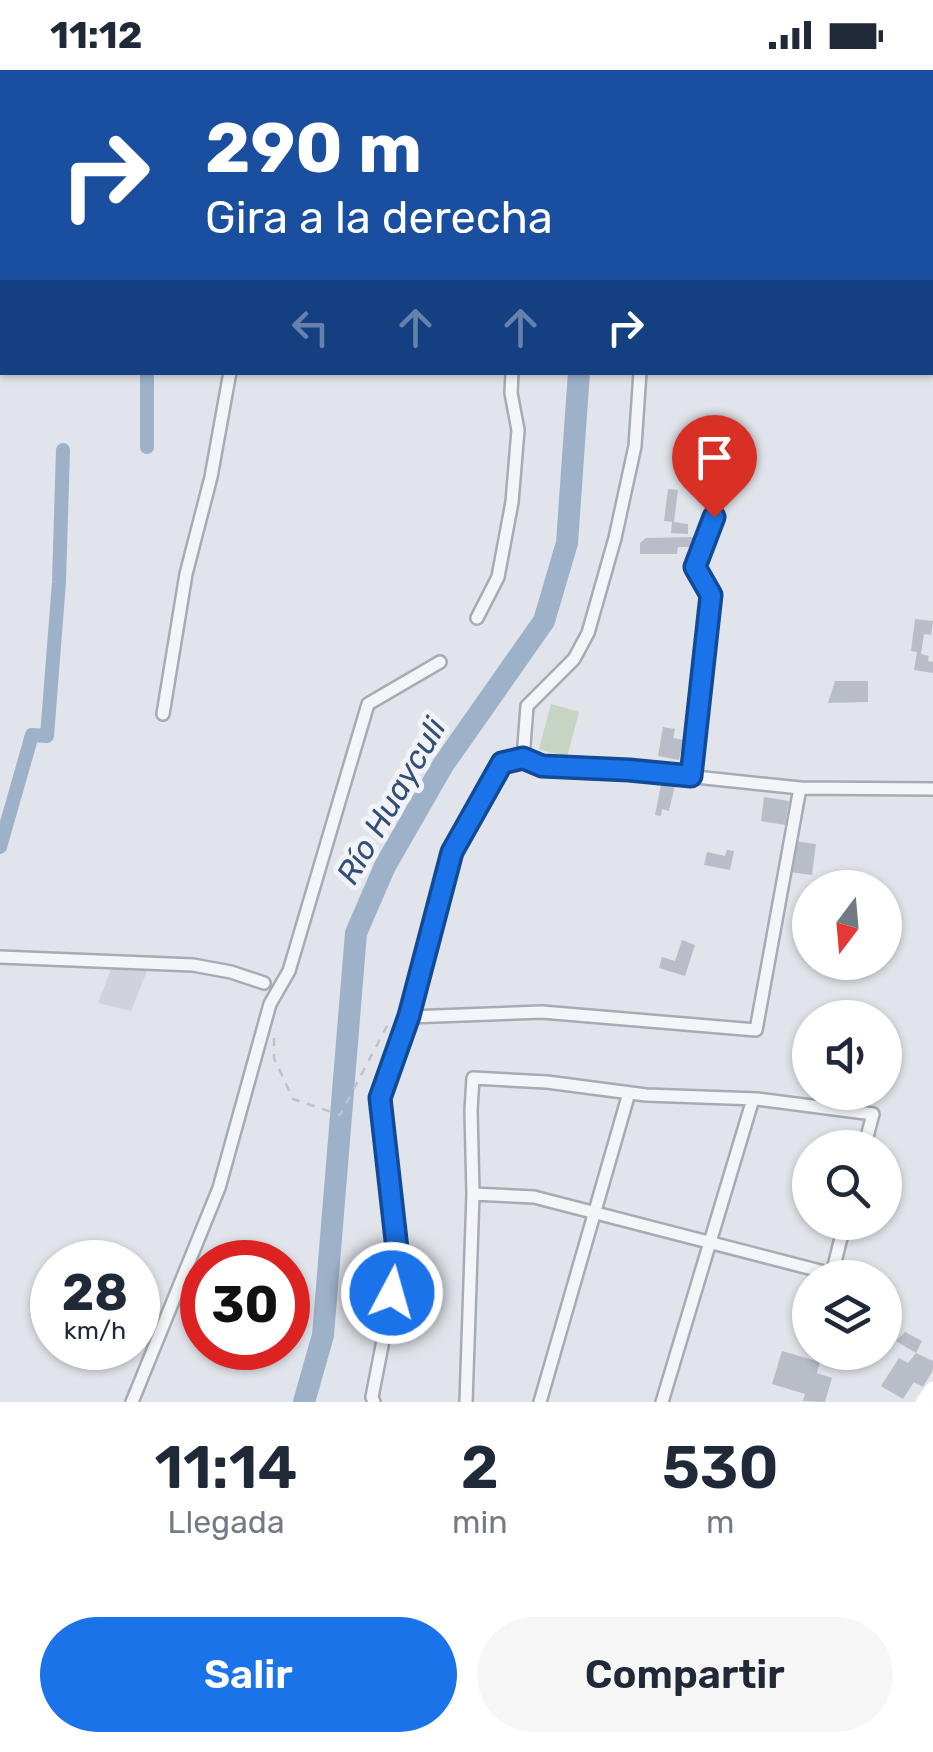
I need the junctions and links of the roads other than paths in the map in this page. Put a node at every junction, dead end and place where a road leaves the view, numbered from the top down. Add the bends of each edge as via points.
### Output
1 (229, 375) edge
2 (512, 375) edge
3 (640, 375) edge
4 (714, 517) dead end
5 (477, 618) dead end
6 (440, 662) dead end
7 (164, 714) dead end
8 (523, 758) junction
9 (691, 776) junction
10 (800, 788) junction
11 (933, 789) edge
12 (0, 957) edge
13 (264, 983) dead end
14 (409, 1016) junction
15 (629, 1093) junction
16 (752, 1098) junction
17 (869, 1130) edge
18 (473, 1194) junction
19 (594, 1212) junction
20 (840, 1240) edge
21 (709, 1242) junction
22 (933, 1389) edge
23 (132, 1402) edge
24 (374, 1402) edge
25 (466, 1402) edge
26 (540, 1402) edge
27 (662, 1402) edge
28 (923, 1402) edge

1 - 7 street
2 - 5 street via 518,430 512,502 498,577
3 - 8 street via 635,446 588,633 574,660 527,706
4 - 9 lane via 695,567 711,595
6 - 23 street via 368,704 289,971 270,1004 219,1188
8 - 9 street via 542,766
8 - 14 street via 502,763 452,852
9 - 10 street
10 - 11 street
10 - 14 street via 756,1030 542,1012
12 - 13 street via 193,965
14 - 24 street via 380,1098 398,1258
15 - 16 street
15 - 18 street via 473,1078
15 - 19 street
16 - 17 street via 873,1114
16 - 21 street
18 - 19 street via 534,1197
18 - 25 street
19 - 21 street
19 - 26 street
20 - 21 street via 832,1274
21 - 27 street
22 - 28 main road

